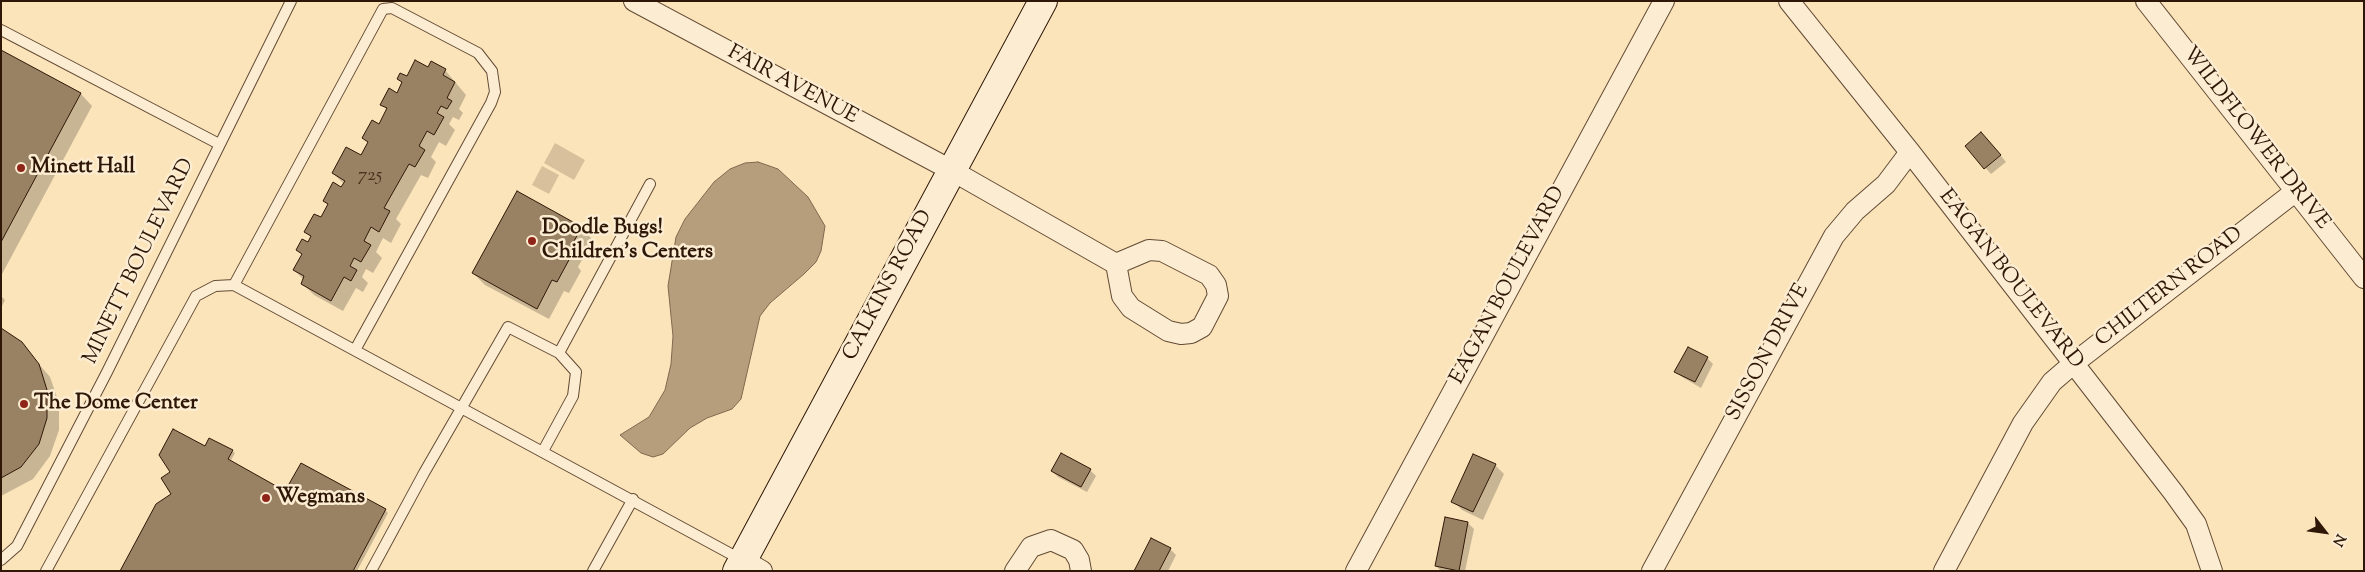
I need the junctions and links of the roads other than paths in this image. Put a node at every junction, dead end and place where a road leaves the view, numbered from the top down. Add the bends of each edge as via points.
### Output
1 (291, 1) edge
2 (1043, 1) edge
3 (1664, 1) edge
4 (1789, 1) edge
5 (2146, 1) edge
6 (640, 3) edge
7 (1, 30) edge
8 (218, 144) junction
9 (1910, 152) junction
10 (950, 170) junction
11 (650, 184) dead end
12 (2296, 191) junction
13 (1116, 264) junction
14 (2364, 278) edge
15 (234, 284) junction
16 (354, 350) junction
17 (559, 353) junction
18 (2074, 362) junction
19 (461, 408) junction
20 (543, 451) junction
21 (632, 499) junction
22 (1, 560) edge
23 (747, 567) edge
24 (46, 571) edge
25 (371, 571) edge
26 (593, 571) edge
27 (1015, 571) edge
28 (1081, 571) edge
29 (1356, 571) edge
30 (1652, 571) edge
31 (1944, 571) edge
32 (2212, 571) edge

1 - 8 lane, MINETT BOULEVARD
2 - 10 main road, CALKINS ROAD
3 - 29 street, EAGAN BOULEVARD
4 - 9 street, EAGAN BOULEVARD
5 - 12 street, WILDFLOWER DRIVE
6 - 10 street, FAIR AVENUE
7 - 8 lane
8 - 22 lane, MINETT BOULEVARD via 107,372 17,546
9 - 18 street, EAGAN BOULEVARD
9 - 30 street, SISSON DRIVE via 1886,184 1855,211 1834,236
10 - 13 street, FAIR AVENUE
10 - 23 main road, CALKINS ROAD
11 - 17 lane
12 - 14 street, WILDFLOWER DRIVE
12 - 18 street, CHILTERN ROAD
13 - 13 street via 1122,296 1131,308 1168,331 1191,333 1202,327 1218,296 1209,275 1162,251 1150,250
15 - 16 lane
15 - 16 lane via 383,9 392,8 470,48 492,71 495,92 491,103
15 - 24 lane via 215,286 196,296
16 - 19 lane
17 - 19 lane via 508,327
17 - 20 lane via 576,372 573,396
18 - 31 street, CHILTERN ROAD via 2052,382 2023,423
18 - 32 street, EAGAN BOULEVARD via 2196,524
19 - 20 lane
19 - 25 lane
20 - 21 lane
21 - 23 lane
21 - 26 lane
27 - 28 street via 1031,547 1051,540 1073,550

